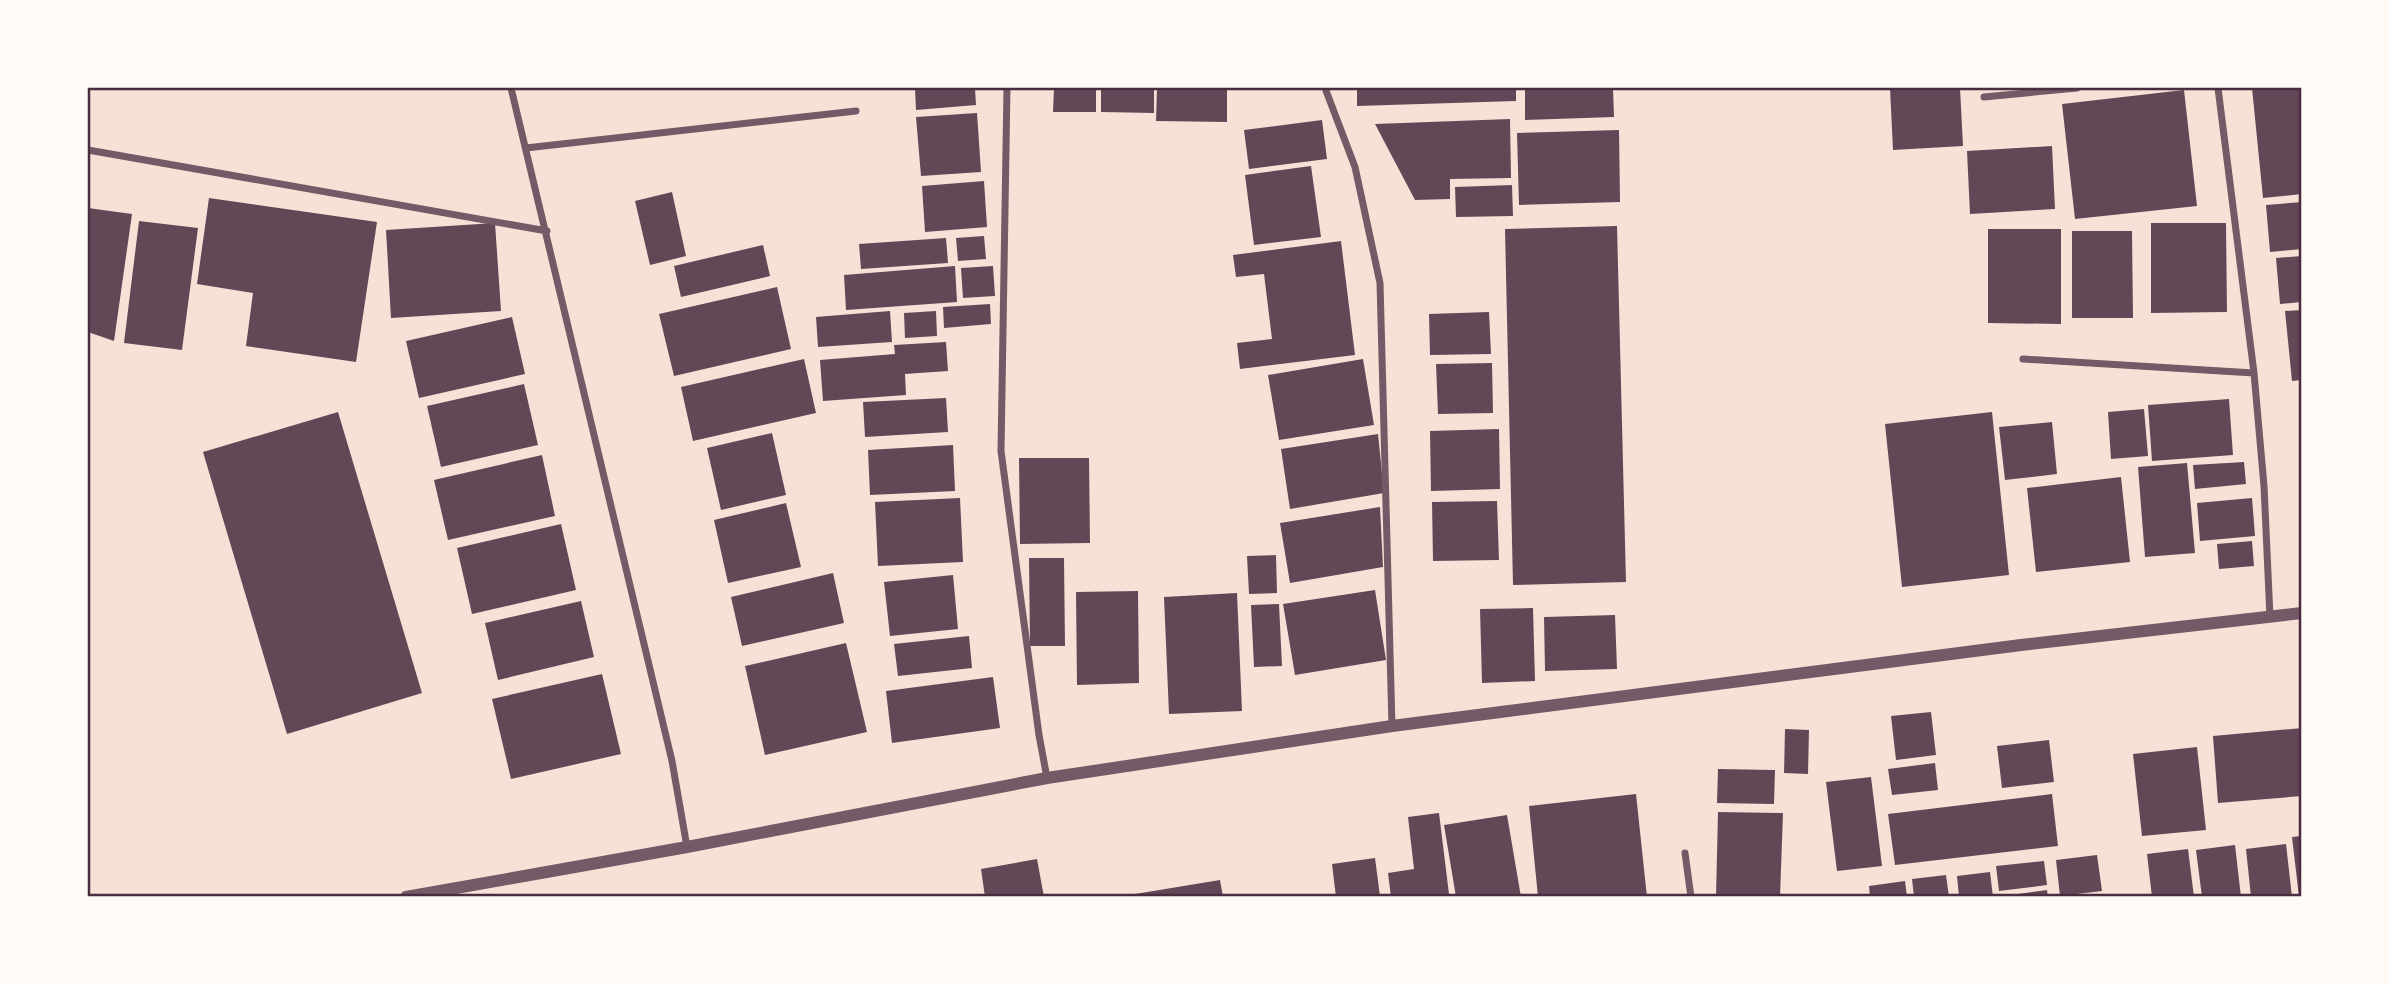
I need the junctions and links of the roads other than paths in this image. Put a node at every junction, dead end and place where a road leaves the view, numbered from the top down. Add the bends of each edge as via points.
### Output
1 (511, 88) edge
2 (1007, 88) edge
3 (1325, 88) edge
4 (2077, 88) edge
5 (2218, 88) edge
6 (1984, 97) dead end
7 (856, 111) dead end
8 (526, 148) junction
9 (88, 150) edge
10 (547, 231) junction
11 (2023, 359) dead end
12 (2254, 373) junction
13 (2301, 613) edge
14 (2270, 617) junction
15 (1392, 726) junction
16 (1047, 778) junction
17 (687, 847) junction
18 (1685, 853) dead end
19 (406, 897) edge
20 (1691, 897) edge

1 - 8 street
2 - 16 street via 1001,451
3 - 15 street via 1355,167 1380,283
4 - 6 street
5 - 12 street
7 - 8 street
8 - 10 street
9 - 10 street
10 - 17 street via 672,761
11 - 12 street
12 - 14 street
13 - 14 street
14 - 15 street
15 - 16 street
16 - 17 street
17 - 19 street
18 - 20 street

